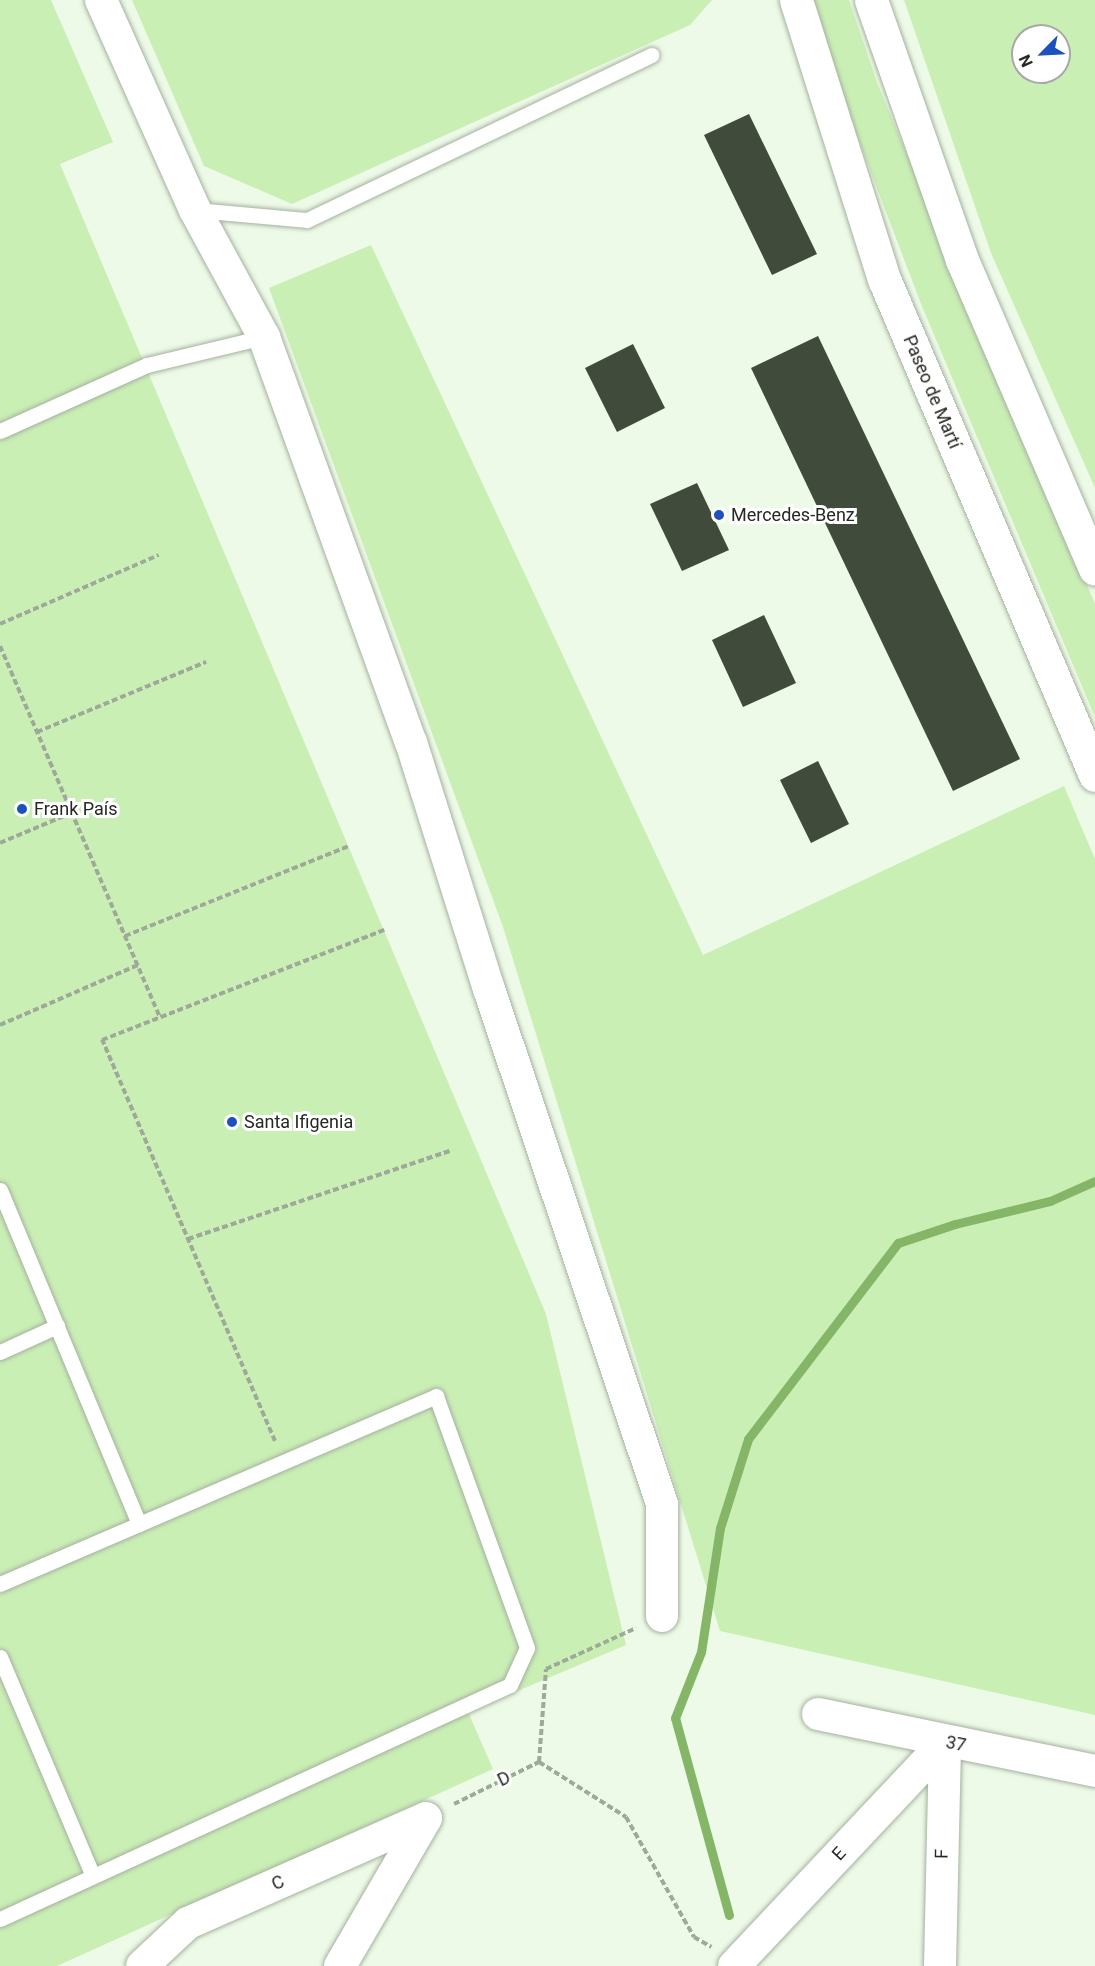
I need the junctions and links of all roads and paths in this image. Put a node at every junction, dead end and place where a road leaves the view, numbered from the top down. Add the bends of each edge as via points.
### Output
1 (101, 0) edge
2 (796, 0) edge
3 (871, 0) edge
4 (652, 55) dead end
5 (195, 210) junction
6 (264, 337) junction
7 (0, 432) edge
8 (159, 555) dead end
9 (1095, 569) edge
10 (0, 624) edge
11 (0, 646) edge
12 (206, 663) dead end
13 (37, 732) junction
14 (1095, 774) edge
15 (72, 813) junction
16 (0, 843) edge
17 (349, 846) dead end
18 (384, 930) dead end
19 (125, 936) junction
20 (138, 965) junction
21 (160, 1017) junction
22 (0, 1025) edge
23 (452, 1150) dead end
24 (0, 1190) edge
25 (188, 1239) junction
26 (57, 1326) junction
27 (0, 1352) edge
28 (284, 1462) junction
29 (139, 1524) junction
30 (0, 1584) edge
31 (662, 1616) joint
32 (0, 1657) edge
33 (818, 1714) dead end
34 (945, 1742) junction
35 (539, 1762) junction
36 (1095, 1771) edge
37 (426, 1818) junction
38 (93, 1876) junction
39 (0, 1919) edge
40 (740, 1965) edge
41 (142, 1966) edge
42 (340, 1966) edge
43 (940, 1966) edge

1 - 5 street
2 - 14 main road, Paseo de Martí via 884,279
3 - 9 main road via 962,260
4 - 5 lane via 307,220
5 - 6 street
6 - 7 lane via 147,365
6 - 31 street via 411,742 489,989 662,1504
8 - 10 path
11 - 13 path
12 - 13 path
13 - 15 path
15 - 16 path
15 - 19 path
17 - 19 path
18 - 21 path
19 - 20 path
20 - 21 path
20 - 22 path
21 - 25 path via 102,1040
23 - 25 path
24 - 26 lane
25 - 28 path
26 - 27 lane
26 - 29 lane
28 - 29 lane
28 - 38 lane via 436,1396 527,1648 519,1667 510,1685
29 - 30 lane
31 - 35 path via 546,1669
32 - 38 lane
33 - 34 street, 37
34 - 36 street, 37
34 - 40 street, E
34 - 43 street, F
35 - 37 path, D
35 - 40 path via 626,1817 694,1937
37 - 41 street, C via 189,1923
37 - 42 street
38 - 39 lane

